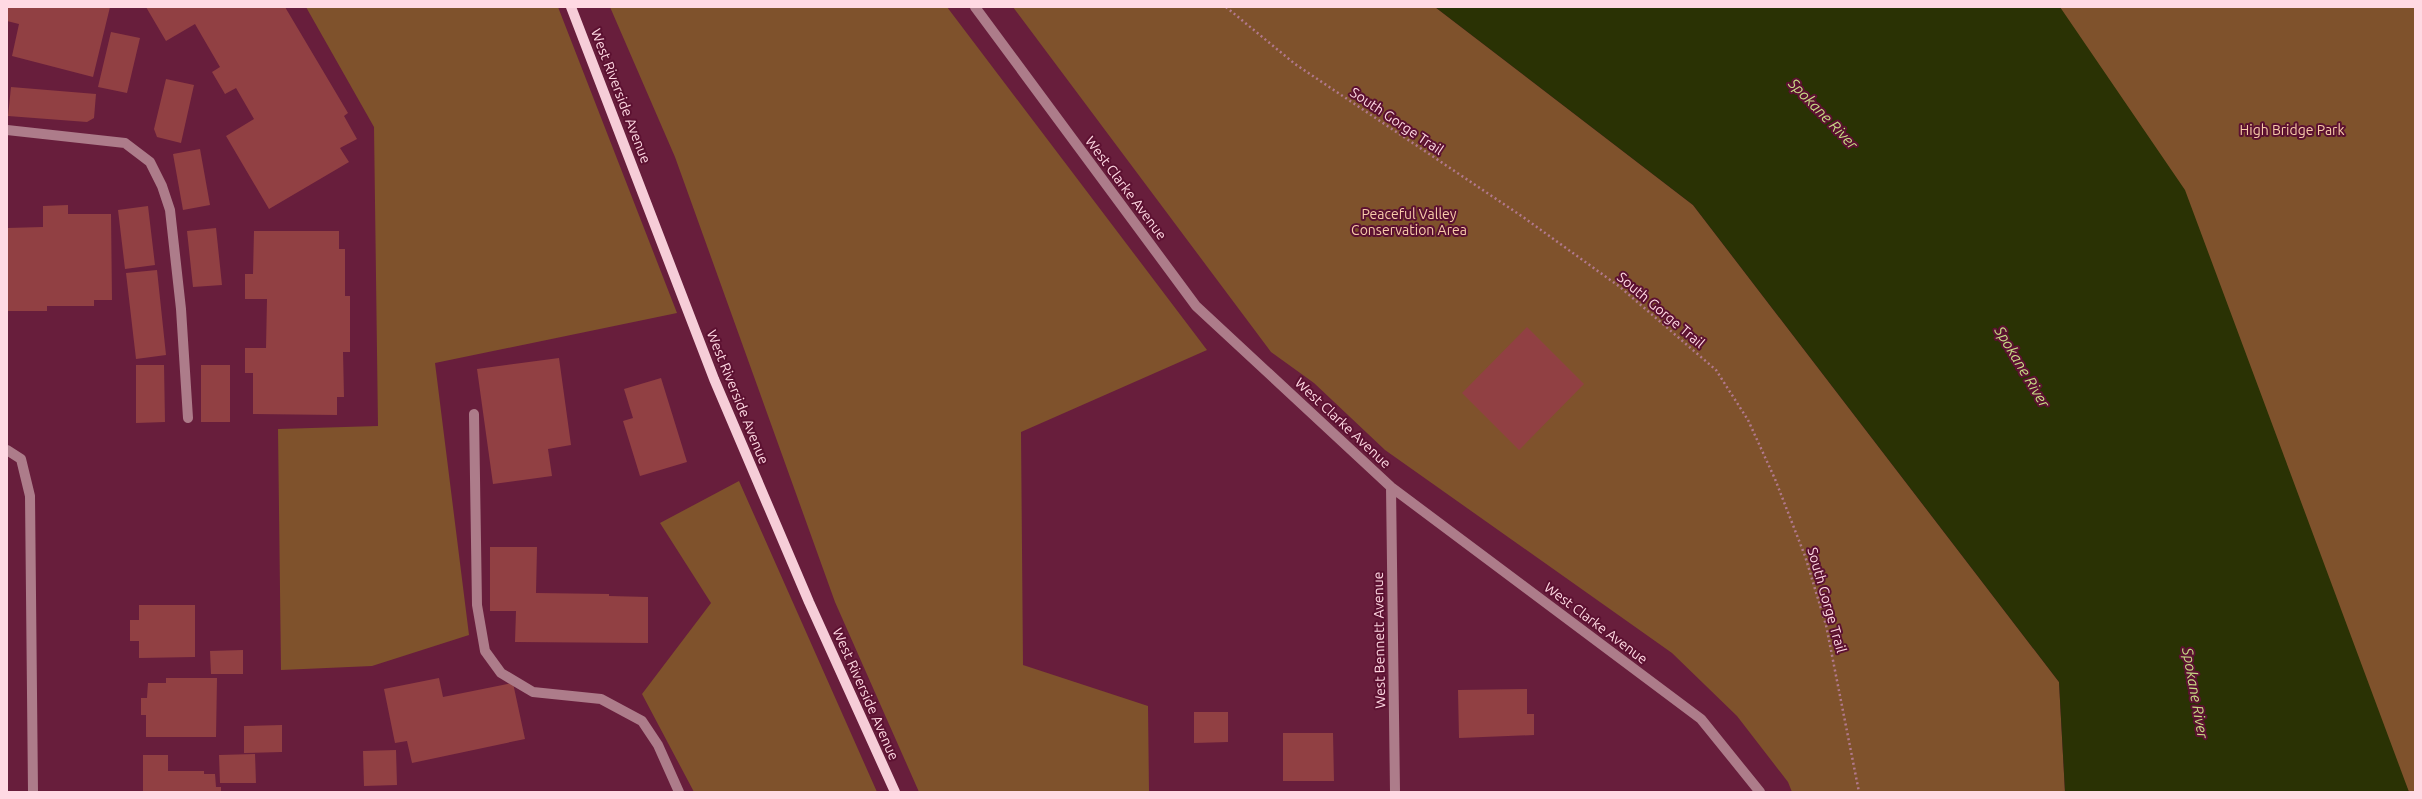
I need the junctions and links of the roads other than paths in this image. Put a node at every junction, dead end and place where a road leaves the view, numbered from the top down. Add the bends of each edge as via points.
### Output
1 (571, 7) edge
2 (975, 7) edge
3 (7, 130) edge
4 (474, 414) dead end
5 (188, 418) dead end
6 (7, 450) edge
7 (1391, 487) junction
8 (33, 792) edge
9 (679, 792) edge
10 (895, 792) edge
11 (1395, 792) edge
12 (1750, 792) edge
13 (1760, 792) edge

1 - 10 main road, West Riverside Avenue via 714,379 809,602
2 - 7 street, West Clarke Avenue via 1196,306
3 - 5 street via 125,143 150,162 170,210 183,330
4 - 9 street via 477,606 485,652 501,673 533,692 601,699 642,721 658,745
6 - 8 street via 20,459 30,496
7 - 11 street, West Bennett Avenue
7 - 13 street, West Clarke Avenue via 1701,719
12 - 13 street

